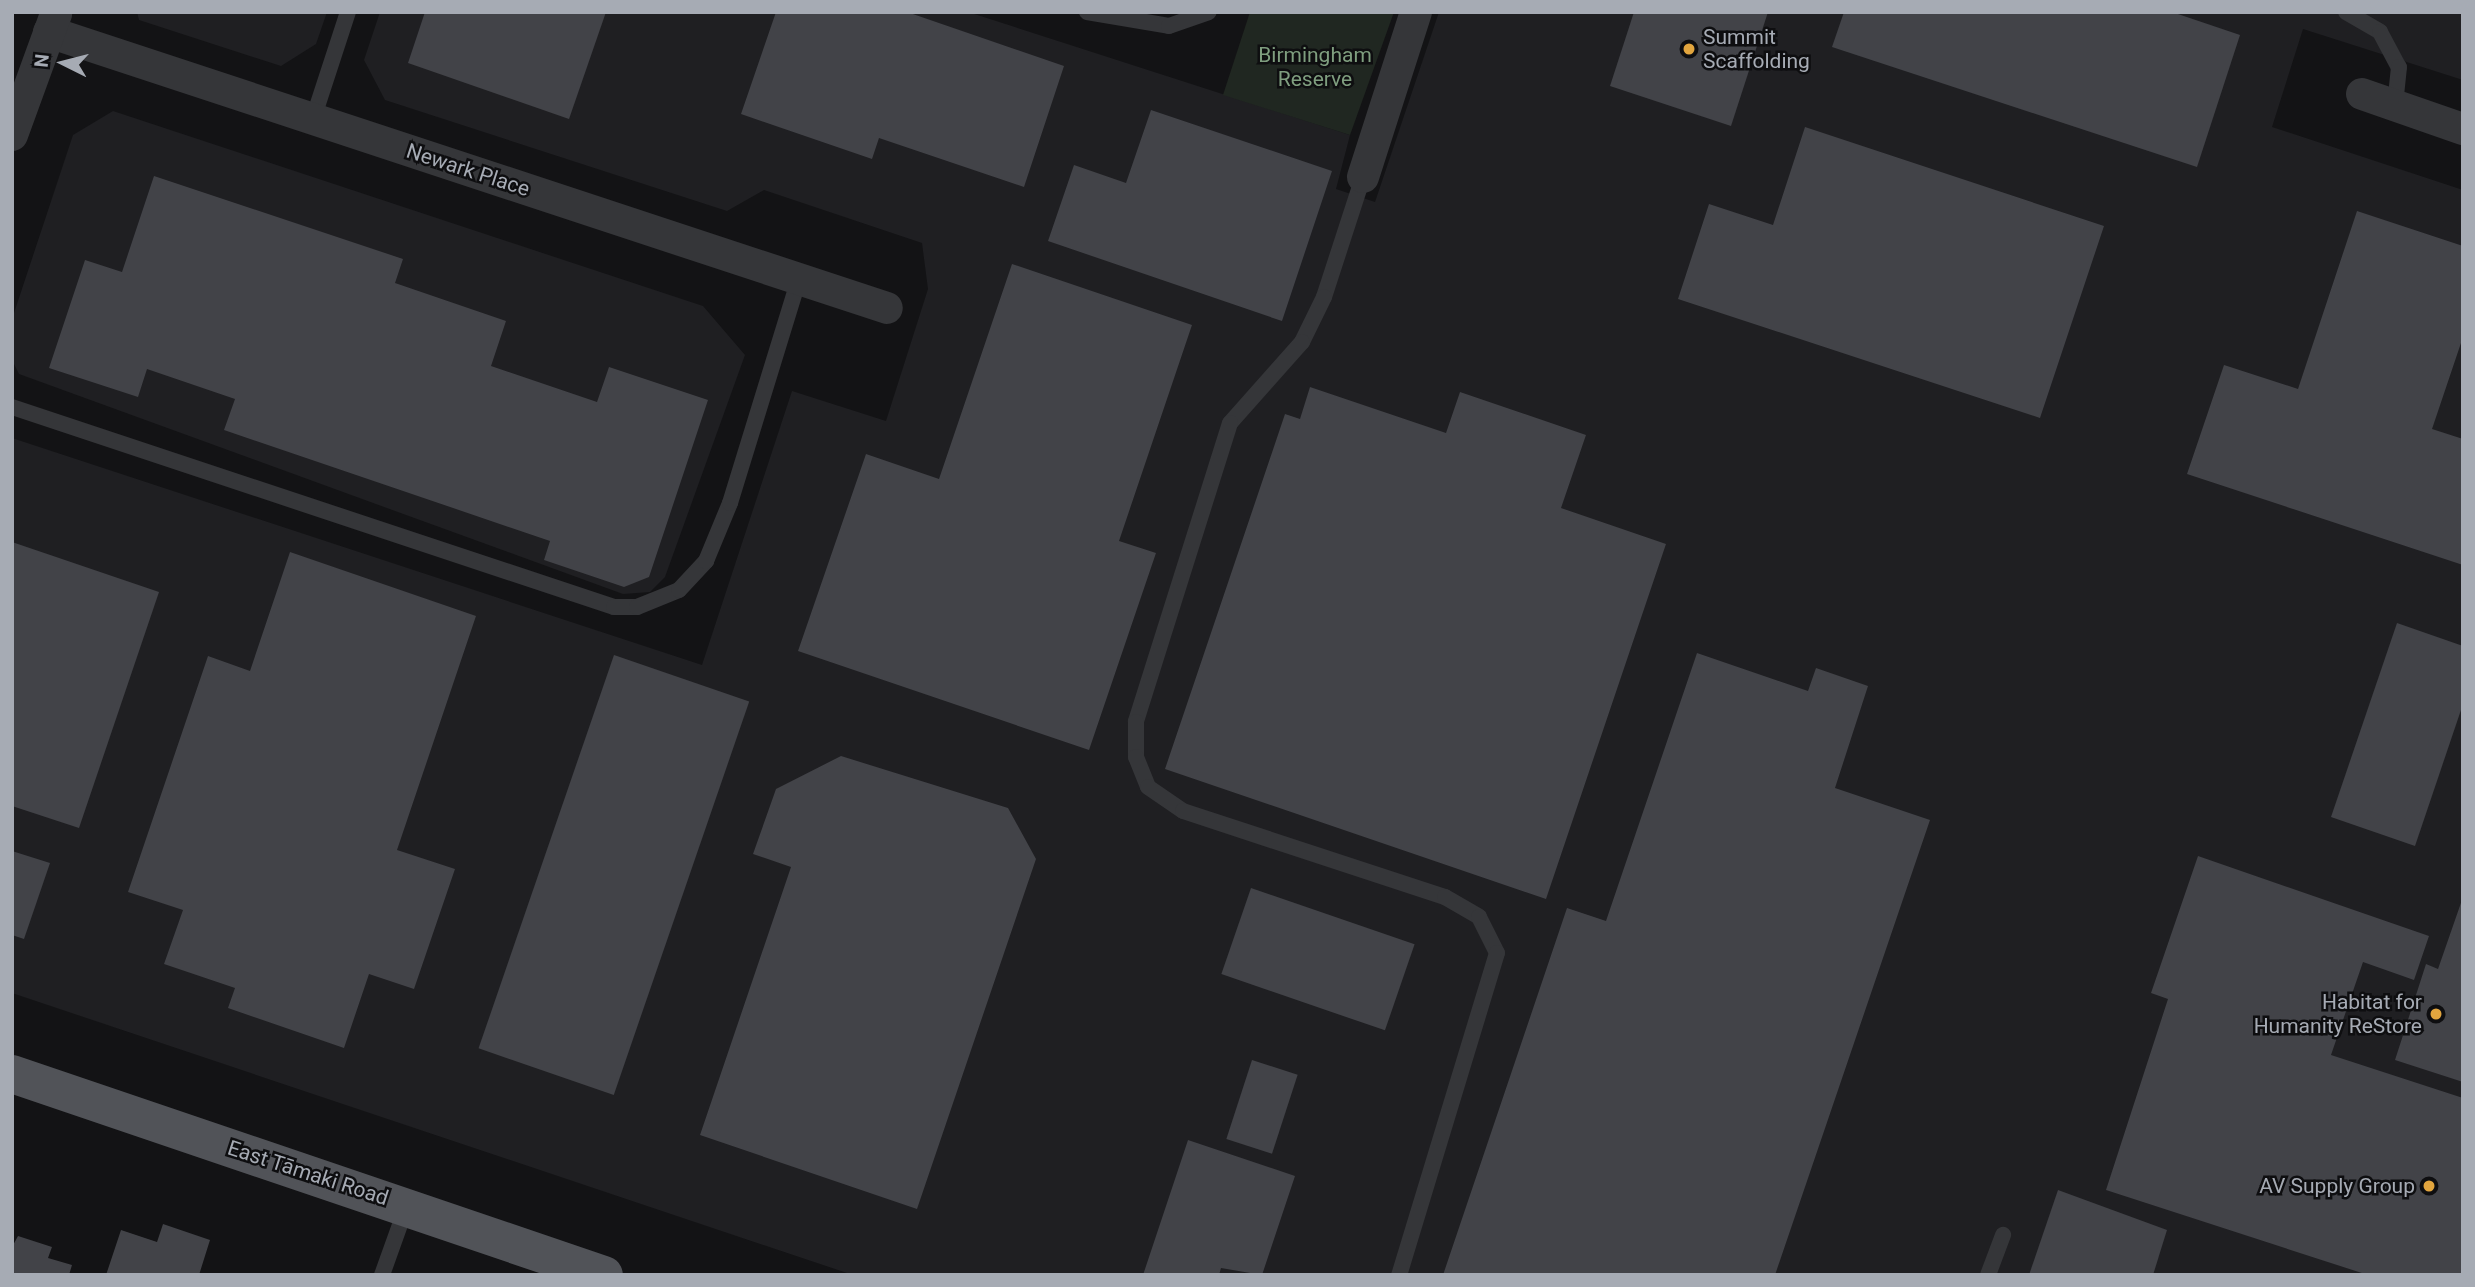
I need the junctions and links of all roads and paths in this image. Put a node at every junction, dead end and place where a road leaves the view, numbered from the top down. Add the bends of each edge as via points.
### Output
1 (348, 12) edge
2 (1087, 12) edge
3 (1209, 12) edge
4 (1416, 12) edge
5 (2346, 12) edge
6 (53, 22) edge
7 (2362, 94) dead end
8 (2395, 106) junction
9 (313, 119) junction
10 (2463, 129) edge
11 (12, 135) edge
12 (1363, 177) joint
13 (799, 279) junction
14 (887, 308) dead end
15 (12, 407) edge
16 (12, 1074) edge
17 (407, 1206) junction
18 (2003, 1235) dead end
19 (382, 1275) edge
20 (604, 1275) edge
21 (1399, 1275) edge
22 (1988, 1275) edge

1 - 9 lane
2 - 3 lane via 1147,26 1169,26
4 - 12 street
5 - 8 lane via 2380,33 2399,67
6 - 9 street, Newark Place
6 - 11 street
7 - 8 street
8 - 10 street
9 - 13 street, Newark Place
12 - 21 lane via 1324,297 1302,342 1230,423 1136,722 1136,757 1148,787 1183,811 1445,897 1479,917 1497,953
13 - 14 street, Newark Place
13 - 15 lane via 730,502 706,561 679,590 637,607 614,607
16 - 17 main road, East Tāmaki Road
17 - 19 lane
17 - 20 main road, East Tāmaki Road
18 - 22 lane

